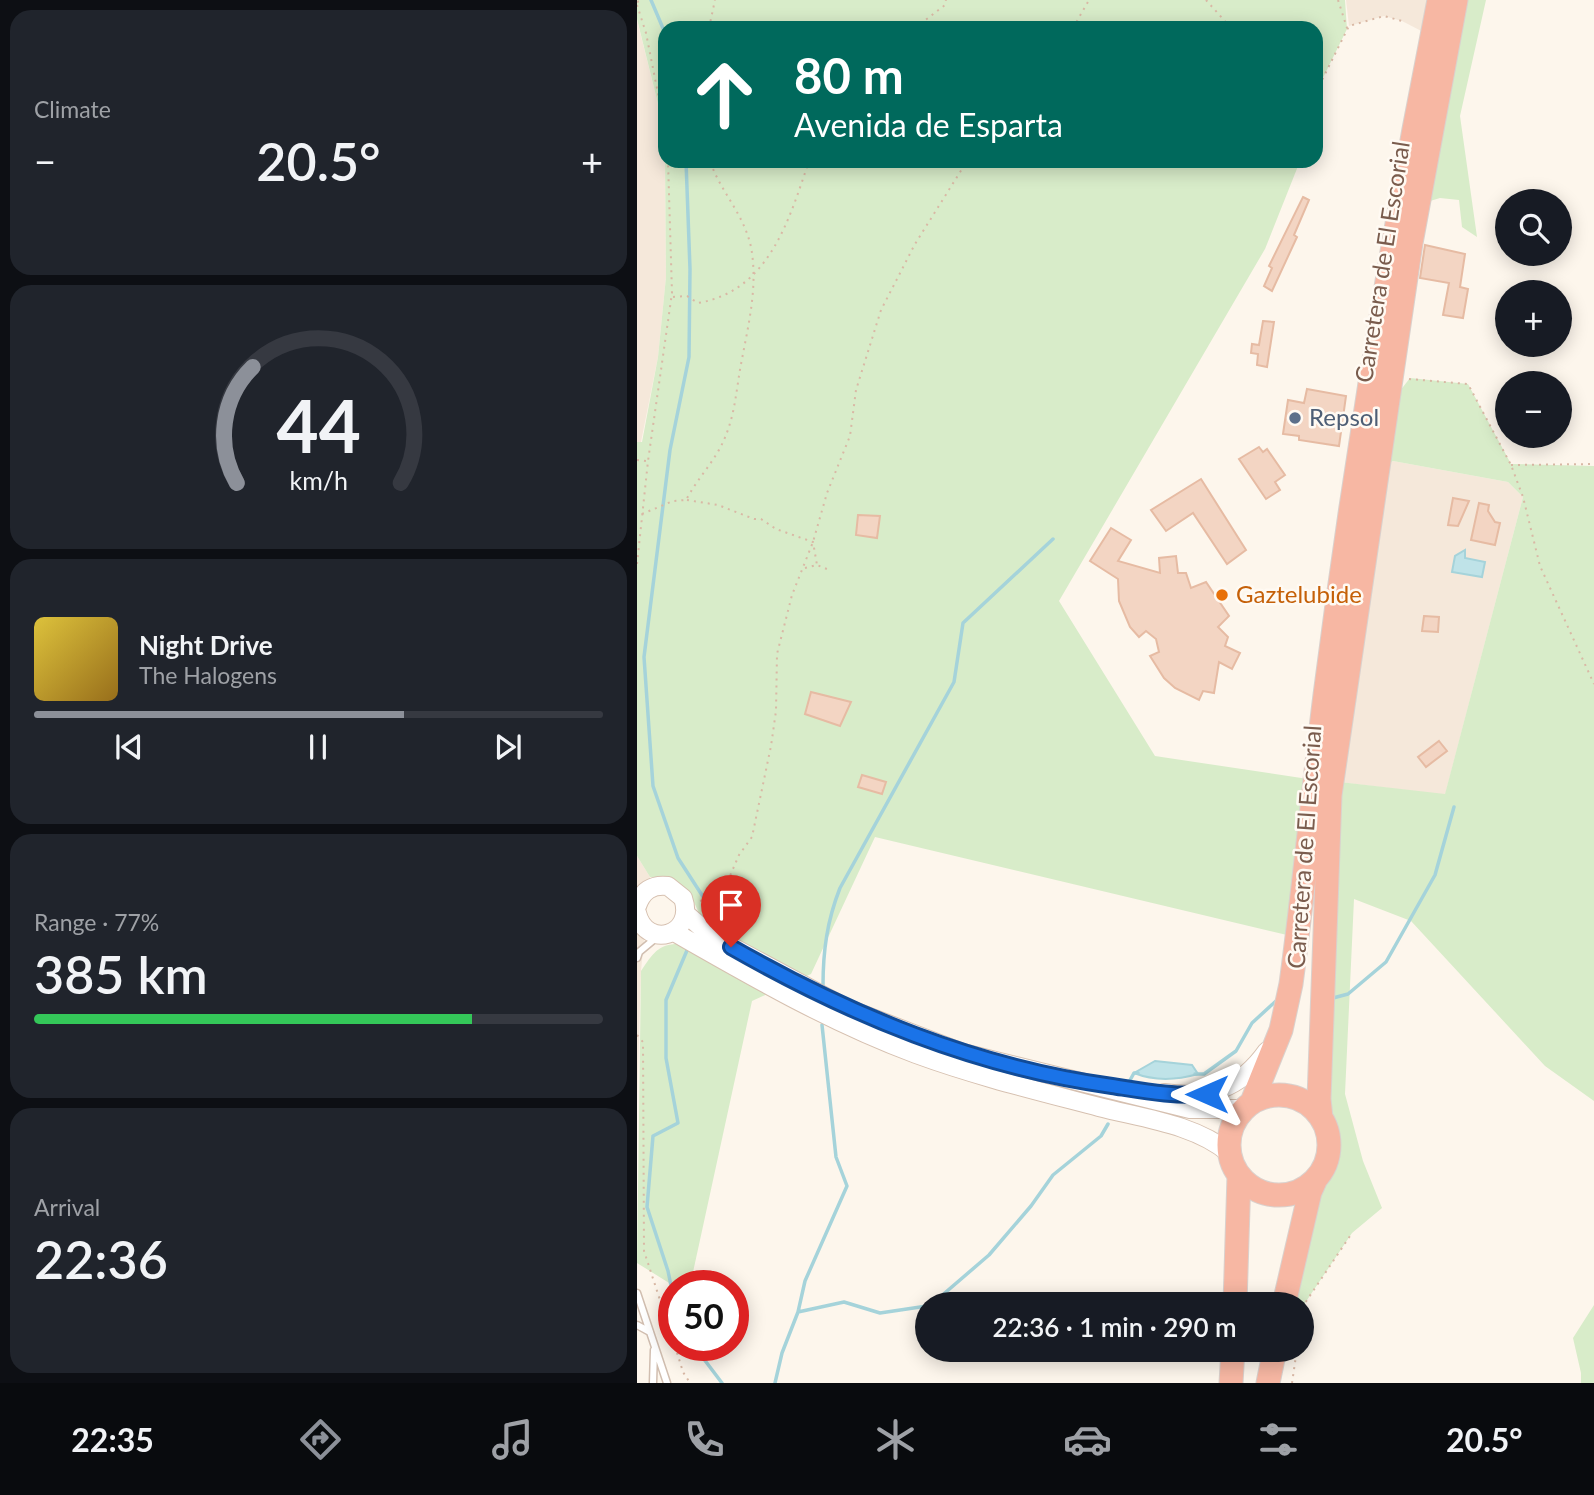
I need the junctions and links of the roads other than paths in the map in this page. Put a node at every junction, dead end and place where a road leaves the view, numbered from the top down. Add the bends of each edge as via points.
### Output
1 (1439, 0) edge
2 (1456, 0) edge
3 (643, 885) edge
4 (686, 909) junction
5 (638, 917) edge
6 (666, 933) junction
7 (637, 958) edge
8 (1281, 1030) junction
9 (1067, 1080) junction
10 (1248, 1105) junction
11 (1321, 1118) junction
12 (1229, 1153) junction
13 (1239, 1176) junction
14 (1315, 1181) junction
15 (1235, 1292) edge
16 (1288, 1292) edge
17 (637, 1296) edge
18 (637, 1325) edge
19 (650, 1332) junction
20 (654, 1344) junction
21 (1232, 1362) edge
22 (1272, 1362) edge
23 (653, 1383) edge
24 (667, 1383) edge
25 (1231, 1383) edge
26 (1268, 1383) edge

1 - 8 highway, Carretera de El Escorial via 1401,187 1325,695 1306,872
2 - 11 highway, Carretera de El Escorial via 1411,243 1329,795
3 - 4 main road via 668,886 679,893
3 - 5 main road
4 - 6 main road via 682,924
4 - 9 main road via 710,935 846,1008 963,1053
5 - 6 main road via 644,928
6 - 7 lane
6 - 12 main road via 880,1040 989,1079 1194,1133
8 - 9 main road via 1248,1074 1207,1094 1175,1095
8 - 10 highway, Carretera de El Escorial
9 - 10 main road via 1190,1109
10 - 11 highway via 1282,1094 1311,1106
10 - 12 highway via 1234,1122
11 - 14 highway via 1329,1148
12 - 13 highway
13 - 14 highway via 1248,1186 1273,1196 1299,1192
13 - 15 highway
14 - 16 highway
17 - 19 lane
18 - 19 lane
19 - 20 lane
20 - 23 lane
20 - 24 lane
21 - 25 highway
22 - 26 highway

